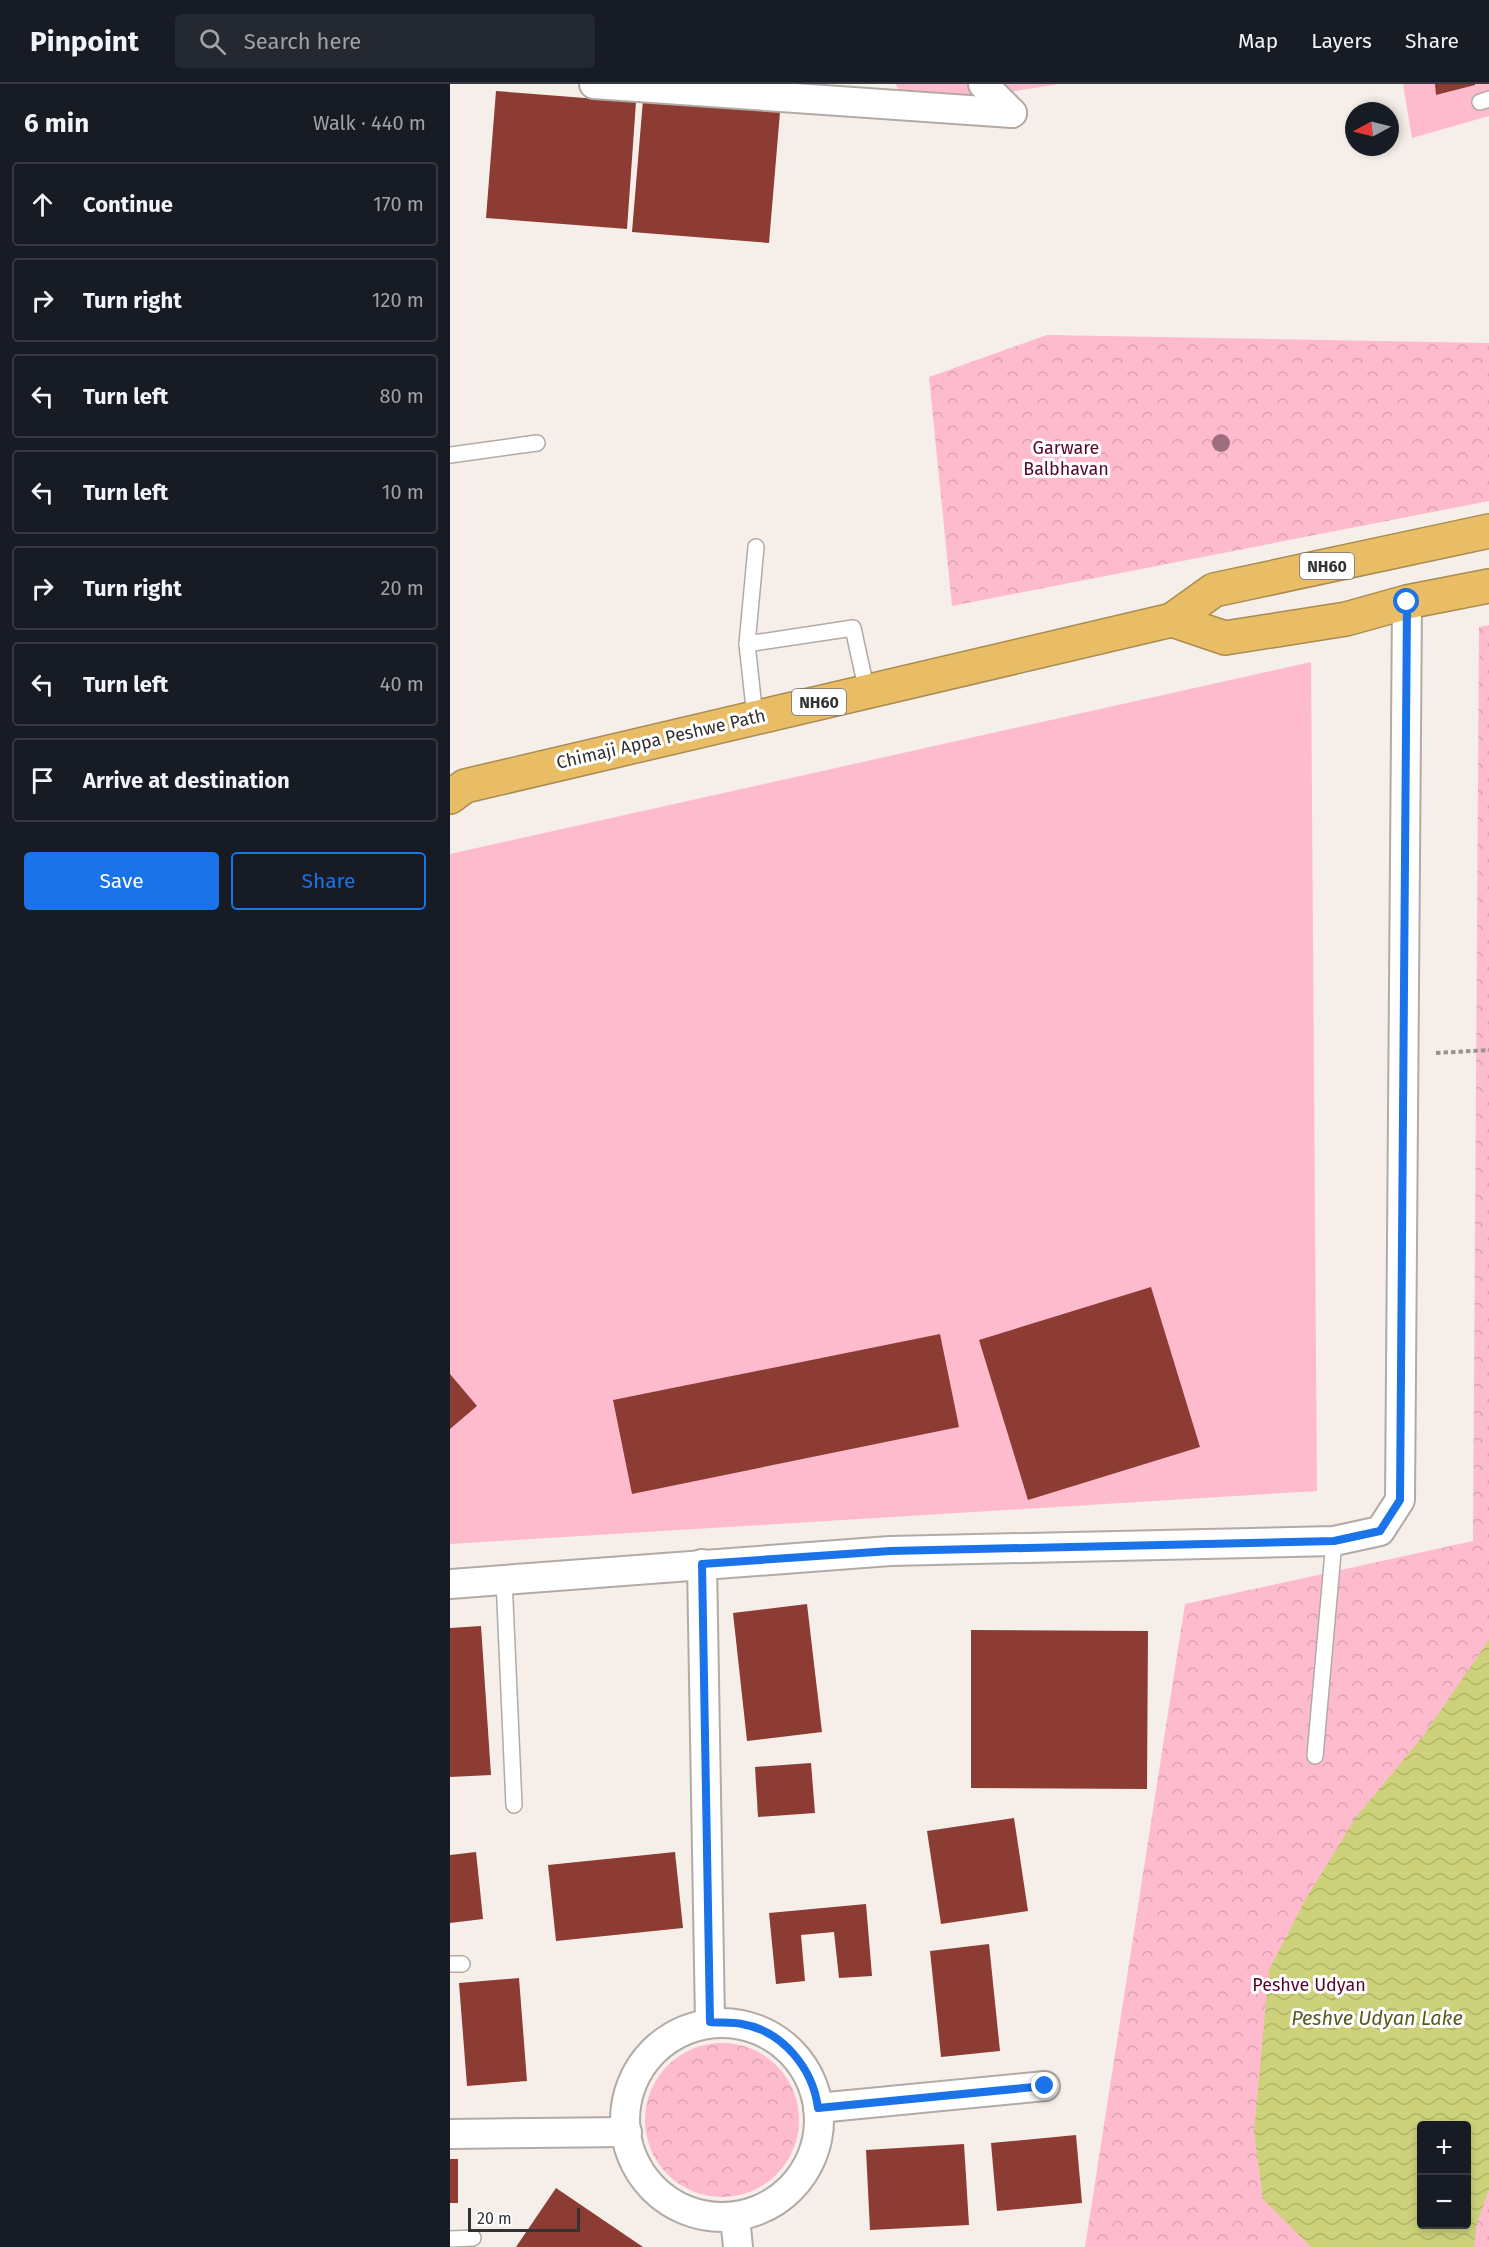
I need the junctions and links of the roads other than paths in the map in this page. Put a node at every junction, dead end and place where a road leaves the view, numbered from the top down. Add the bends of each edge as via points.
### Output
1 (594, 84) edge
2 (983, 84) edge
3 (537, 443) dead end
4 (450, 454) edge
5 (1489, 531) edge
6 (756, 548) dead end
7 (1489, 586) edge
8 (1407, 602) junction
9 (1172, 620) junction
10 (747, 644) junction
11 (867, 692) junction
12 (755, 717) junction
13 (455, 789) edge
14 (1334, 1541) junction
15 (702, 1564) junction
16 (504, 1579) junction
17 (450, 1584) edge
18 (1315, 1756) dead end
19 (514, 1804) dead end
20 (710, 2022) junction
21 (1045, 2086) dead end
22 (818, 2108) junction
23 (627, 2132) junction
24 (450, 2134) edge
25 (735, 2217) junction
26 (473, 2238) dead end
27 (450, 2239) edge
28 (738, 2247) edge

1 - 2 street via 1012,113
3 - 4 lane
5 - 9 highway, NH60 via 1214,590
6 - 10 lane
7 - 8 highway
8 - 9 highway via 1346,619 1225,638
8 - 14 street via 1400,1500 1380,1531
9 - 11 highway, Chimaji Appa Peshwe Path / NH60
10 - 11 lane via 853,628
10 - 12 lane
11 - 12 highway, Chimaji Appa Peshwe Path / NH60
12 - 13 highway, Chimaji Appa Peshwe Path / NH60
14 - 15 street via 890,1551
14 - 18 lane
15 - 16 street
15 - 20 street
16 - 17 street
16 - 19 lane
20 - 22 street via 744,2024 775,2037 800,2060 816,2091
20 - 23 street via 677,2033 650,2054 632,2082 625,2115
21 - 22 street
22 - 25 street via 820,2124 813,2158 794,2186 768,2208
23 - 24 street
23 - 25 street via 629,2150 645,2180 670,2203 701,2216
25 - 28 street
26 - 27 lane

